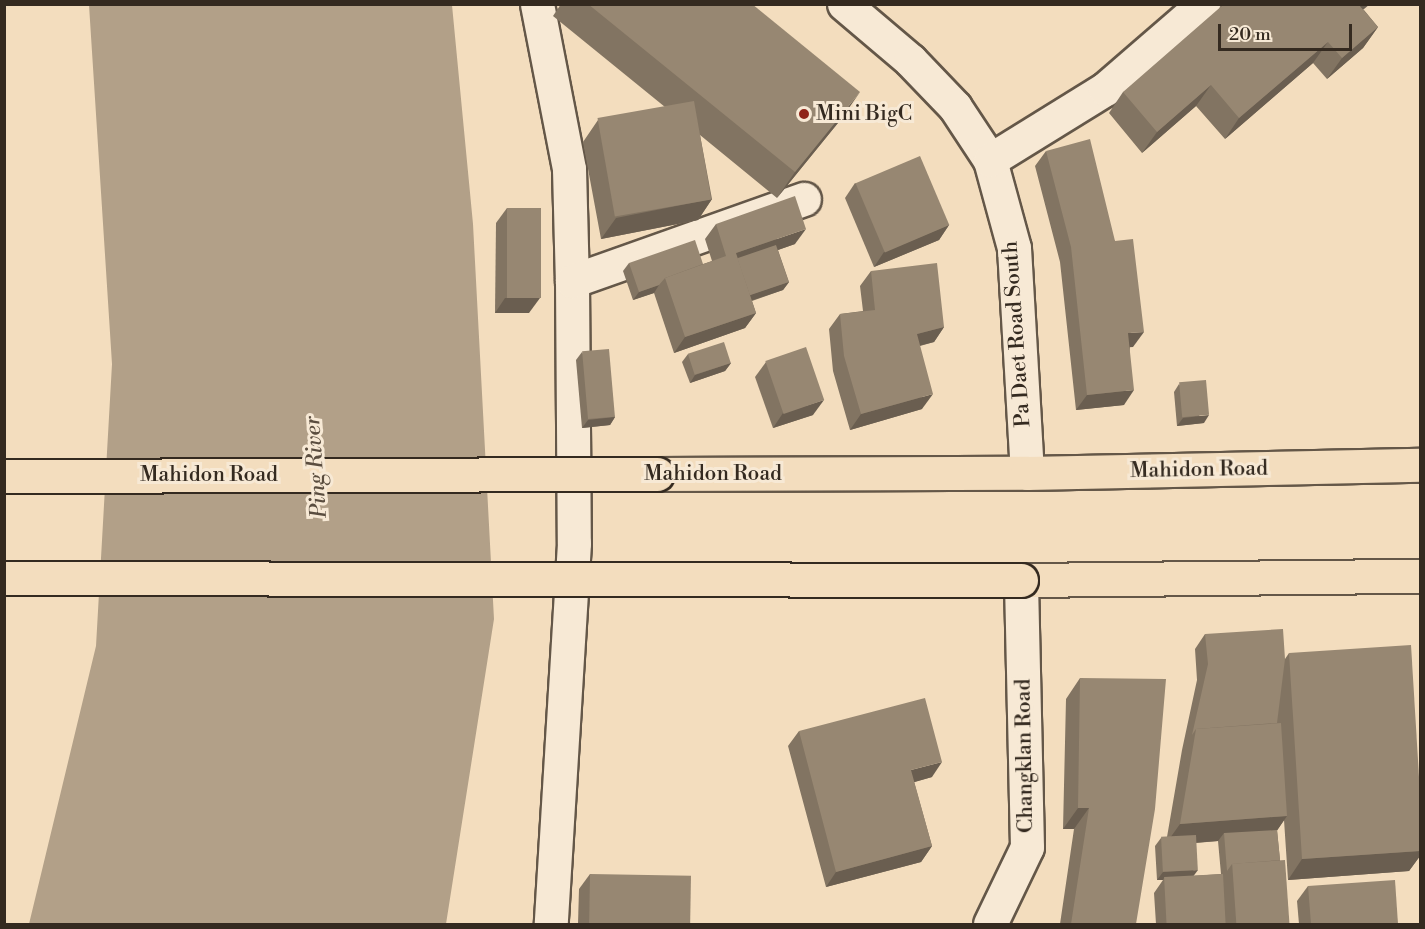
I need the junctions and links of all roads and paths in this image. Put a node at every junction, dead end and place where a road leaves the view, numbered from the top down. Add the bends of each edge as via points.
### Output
1 (537, 4) edge
2 (844, 4) edge
3 (1203, 4) edge
4 (990, 160) junction
5 (804, 199) edge
6 (572, 281) junction
7 (1420, 465) edge
8 (1027, 473) junction
9 (4, 476) edge
10 (1420, 576) edge
11 (4, 578) edge
12 (1021, 580) junction
13 (551, 924) edge
14 (990, 924) edge

1 - 6 street via 570,169
2 - 4 street, Pa Daet Road South via 910,60 955,107
3 - 4 street via 1105,88
4 - 8 street, Pa Daet Road South via 1014,248
5 - 6 street
6 - 13 street via 574,543
7 - 8 main road, Mahidon Road
8 - 9 main road, Mahidon Road, bridge
10 - 12 main road
11 - 12 main road, bridge
12 - 14 street, Changklan Road via 1027,847

